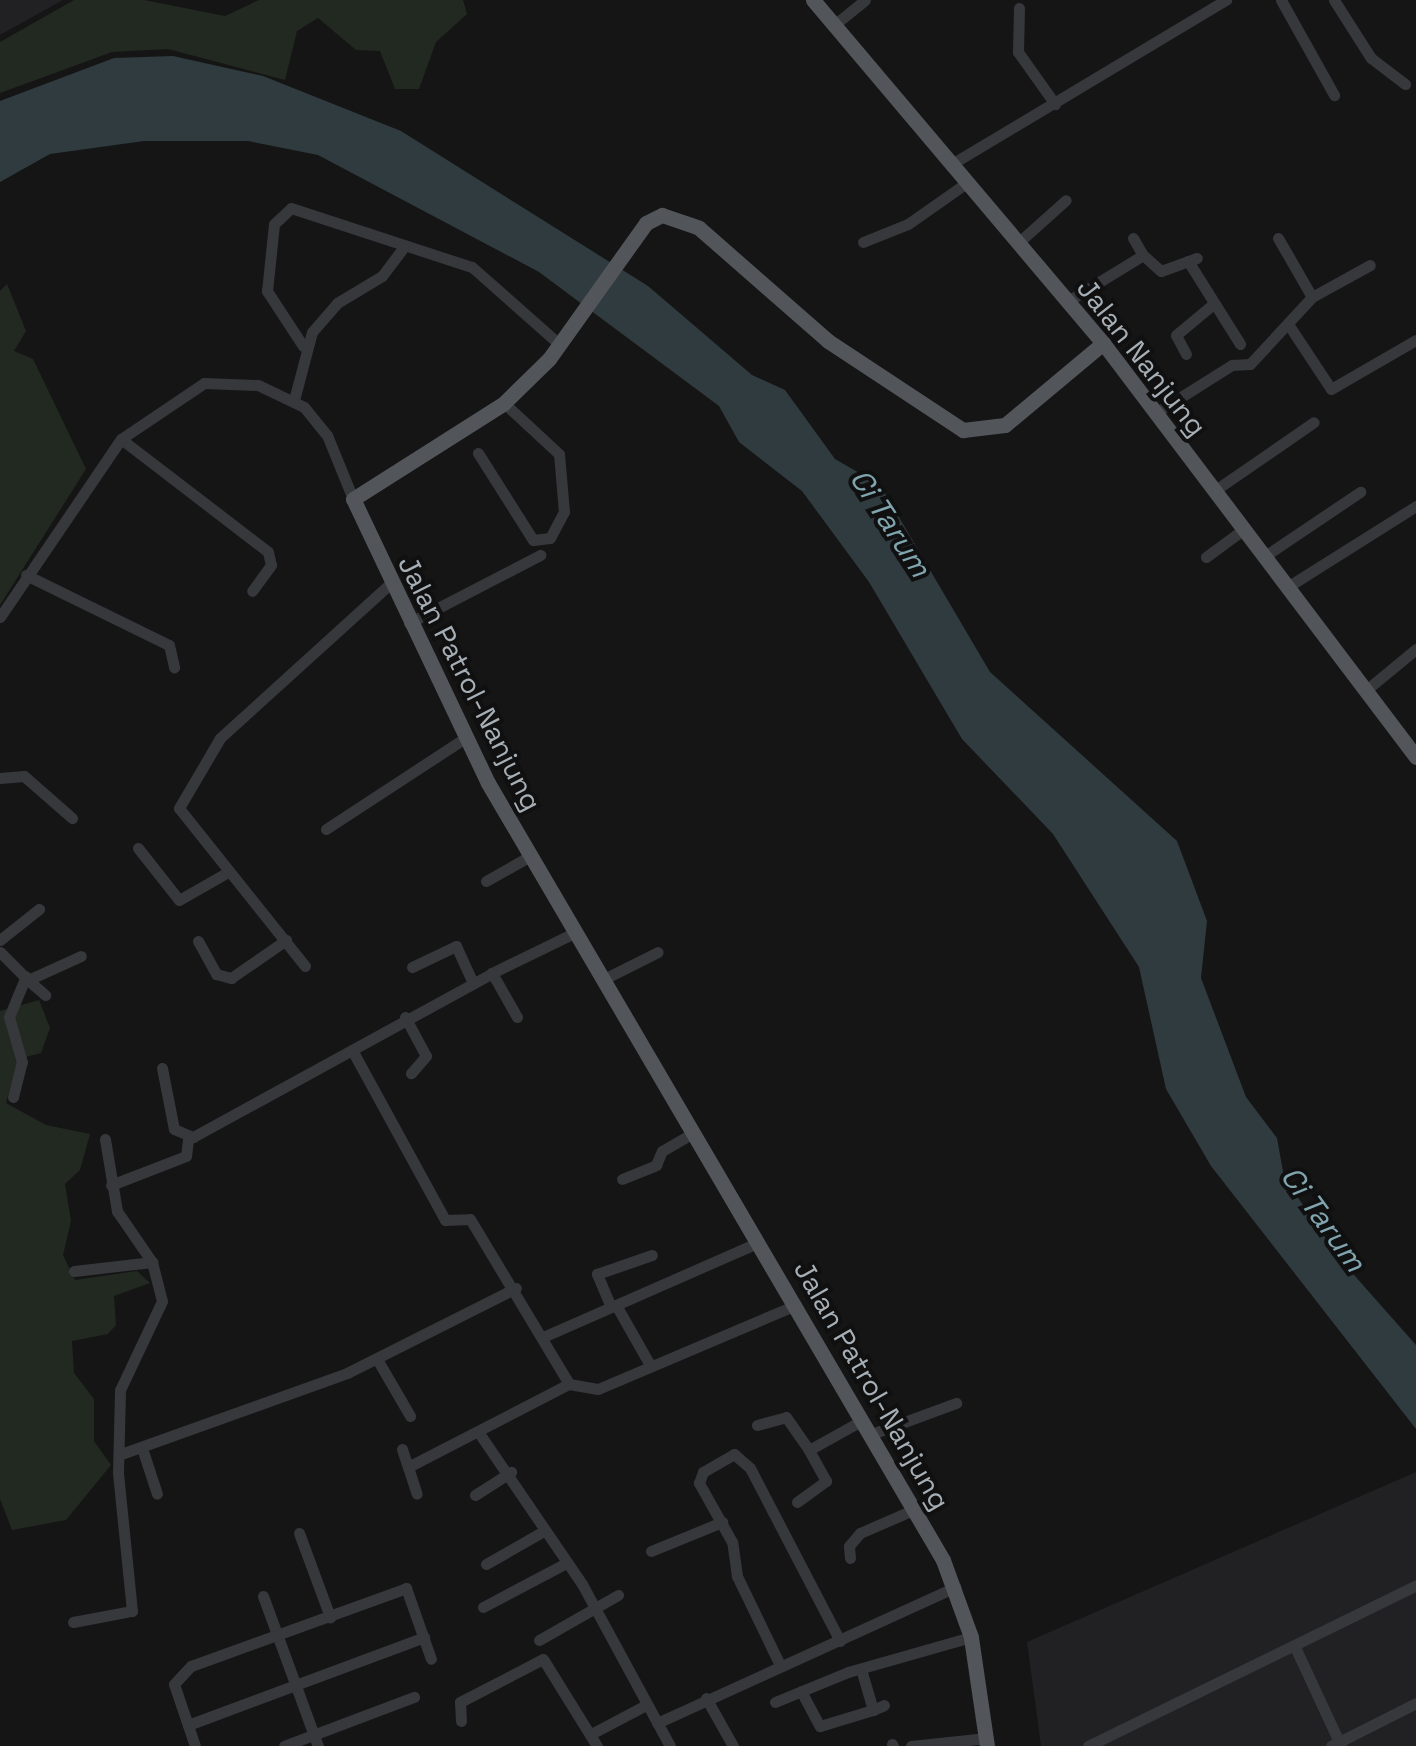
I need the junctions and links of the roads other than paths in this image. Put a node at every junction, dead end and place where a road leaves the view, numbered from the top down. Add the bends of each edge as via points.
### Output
1 (812, 0) edge
2 (864, 0) edge
3 (1196, 0) edge
4 (1226, 0) edge
5 (1281, 0) edge
6 (1334, 0) edge
7 (1019, 8) dead end
8 (1204, 13) junction
9 (833, 26) junction
10 (1405, 84) dead end
11 (1334, 94) dead end
12 (1054, 104) junction
13 (950, 165) junction
14 (965, 184) junction
15 (1066, 200) dead end
16 (1133, 238) dead end
17 (1278, 238) dead end
18 (863, 242) dead end
19 (1018, 243) junction
20 (403, 248) junction
21 (1143, 255) junction
22 (1370, 265) dead end
23 (1312, 297) junction
24 (1068, 301) junction
25 (1212, 305) junction
26 (1290, 328) junction
27 (561, 340) junction
28 (1416, 340) edge
29 (1103, 343) junction
30 (1240, 344) dead end
31 (303, 346) junction
32 (1186, 354) dead end
33 (294, 400) junction
34 (504, 404) junction
35 (1157, 412) junction
36 (1314, 422) dead end
37 (121, 439) junction
38 (478, 453) dead end
39 (1214, 491) junction
40 (1360, 492) dead end
41 (353, 499) junction
42 (1414, 512) edge
43 (1244, 529) junction
44 (540, 555) dead end
45 (1265, 556) junction
46 (1206, 557) dead end
47 (26, 574) junction
48 (390, 584) junction
49 (1289, 586) junction
50 (252, 591) dead end
51 (0, 617) edge
52 (409, 623) junction
53 (1416, 650) edge
54 (174, 666) dead end
55 (1365, 691) junction
56 (465, 738) junction
57 (1413, 747) edge
58 (0, 778) edge
59 (72, 818) dead end
60 (326, 829) dead end
61 (138, 848) dead end
62 (532, 855) junction
63 (228, 872) junction
64 (486, 882) dead end
65 (39, 909) dead end
66 (576, 932) junction
67 (0, 940) edge
68 (198, 940) dead end
69 (286, 940) junction
70 (0, 952) edge
71 (658, 952) dead end
72 (81, 956) dead end
73 (304, 966) dead end
74 (412, 968) dead end
75 (492, 973) junction
76 (27, 978) junction
77 (604, 979) junction
78 (472, 983) junction
79 (45, 995) dead end
80 (405, 1017) junction
81 (517, 1017) dead end
82 (352, 1050) junction
83 (162, 1068) dead end
84 (411, 1072) dead end
85 (13, 1098) dead end
86 (693, 1132) junction
87 (188, 1139) junction
88 (105, 1140) dead end
89 (622, 1180) dead end
90 (111, 1185) junction
91 (759, 1242) junction
92 (652, 1255) dead end
93 (152, 1262) junction
94 (74, 1272) dead end
95 (516, 1288) junction
96 (796, 1305) junction
97 (613, 1306) junction
98 (543, 1337) junction
99 (377, 1358) junction
100 (650, 1365) junction
101 (569, 1384) junction
102 (956, 1403) dead end
103 (410, 1416) dead end
104 (756, 1425) dead end
105 (864, 1428) junction
106 (480, 1433) junction
107 (142, 1448) junction
108 (402, 1450) dead end
109 (809, 1450) junction
110 (121, 1454) junction
111 (408, 1467) junction
112 (511, 1472) junction
113 (156, 1494) dead end
114 (416, 1494) dead end
115 (475, 1495) dead end
116 (798, 1502) dead end
117 (913, 1510) junction
118 (722, 1522) junction
119 (542, 1532) junction
120 (299, 1533) dead end
121 (651, 1551) dead end
122 (850, 1558) dead end
123 (566, 1563) junction
124 (486, 1564) dead end
125 (1416, 1585) edge
126 (955, 1587) junction
127 (618, 1595) dead end
128 (263, 1596) dead end
129 (483, 1607) dead end
130 (593, 1609) junction
131 (330, 1616) junction
132 (73, 1622) dead end
133 (280, 1636) junction
134 (424, 1637) junction
135 (971, 1638) junction
136 (539, 1640) dead end
137 (840, 1642) junction
138 (1294, 1647) junction
139 (432, 1659) dead end
140 (779, 1663) junction
141 (861, 1669) junction
142 (295, 1684) junction
143 (801, 1691) junction
144 (414, 1697) dead end
145 (706, 1698) junction
146 (775, 1702) dead end
147 (1416, 1703) edge
148 (646, 1705) junction
149 (461, 1721) dead end
150 (657, 1724) junction
151 (188, 1725) junction
152 (316, 1740) edge
153 (594, 1740) edge
154 (987, 1742) edge
155 (1337, 1745) edge
156 (195, 1746) edge
157 (284, 1746) edge
158 (670, 1746) edge
159 (733, 1746) edge
160 (911, 1746) edge
161 (1088, 1746) edge

1 - 9 main road, Jalan Nanjung
2 - 9 street
3 - 8 street
4 - 8 street
5 - 11 street
6 - 10 street via 1371,58
7 - 12 street via 1018,52
8 - 12 street
9 - 13 main road, Jalan Nanjung
12 - 13 street
13 - 14 main road, Jalan Nanjung
14 - 18 street via 908,224
14 - 19 main road, Jalan Nanjung
15 - 19 street
16 - 21 street
17 - 23 street
19 - 24 main road, Jalan Nanjung
20 - 27 street via 482,273
20 - 31 street via 382,276 322,317
20 - 31 street via 291,208 278,217 267,291
21 - 24 street
21 - 25 street via 1159,271 1192,259
22 - 23 street
23 - 26 street
24 - 29 main road, Jalan Nanjung
25 - 30 street
25 - 32 street via 1176,334
26 - 28 street via 1328,389
26 - 35 street via 1250,364 1238,362
27 - 29 main road via 631,241 662,215 682,217 828,341 963,430 1006,424
27 - 34 main road
29 - 35 main road, Jalan Nanjung
31 - 33 street
33 - 37 street via 248,382 204,382
33 - 41 street via 327,434
34 - 38 street via 559,454 564,512 550,538 533,540
34 - 41 main road
35 - 39 main road, Jalan Nanjung
36 - 39 street
37 - 47 street
37 - 50 street via 268,552 271,565
39 - 43 main road, Jalan Nanjung
40 - 45 street
41 - 48 main road, Jalan Patrol-Nanjung
42 - 49 street
43 - 45 main road, Jalan Nanjung
43 - 46 street
44 - 52 street
45 - 49 main road, Jalan Nanjung
47 - 51 street
47 - 54 street via 169,644
48 - 52 main road, Jalan Patrol-Nanjung
48 - 63 street via 332,631 295,678 220,738 180,806
49 - 55 main road, Jalan Nanjung
52 - 56 main road, Jalan Patrol-Nanjung
53 - 55 street
55 - 57 main road, Jalan Nanjung
56 - 60 street
56 - 62 main road, Jalan Patrol-Nanjung
58 - 59 street via 24,776
61 - 63 street via 180,900
62 - 64 street
62 - 66 main road, Jalan Patrol-Nanjung
63 - 69 street
65 - 67 street
66 - 75 street
66 - 77 main road, Jalan Patrol-Nanjung
68 - 69 street via 216,974 231,978
69 - 73 street
70 - 76 street
71 - 77 street
72 - 76 street
74 - 78 street via 456,946
75 - 78 street
75 - 81 street
76 - 79 street
76 - 85 street via 9,1017 22,1062
77 - 86 main road, Jalan Patrol-Nanjung
78 - 80 street
80 - 82 street
80 - 84 street via 426,1056
82 - 87 street
82 - 95 street via 444,1220 467,1216
83 - 87 street via 170,1118
86 - 89 street via 662,1151 656,1166
86 - 91 main road, Jalan Patrol-Nanjung
87 - 90 street via 186,1156
88 - 90 street
90 - 93 street via 122,1224
91 - 96 main road, Jalan Patrol-Nanjung
91 - 97 street
92 - 97 street via 594,1269
93 - 94 street
93 - 110 street via 162,1302 124,1374
95 - 98 street
95 - 99 street
96 - 100 street
96 - 105 main road, Jalan Patrol-Nanjung
97 - 98 street
97 - 100 street
98 - 101 street
99 - 103 street
99 - 107 street
100 - 101 street via 594,1390
101 - 106 street
102 - 105 street
104 - 109 street via 786,1417
105 - 109 street
105 - 117 main road, Jalan Patrol-Nanjung
106 - 111 street
106 - 112 street
107 - 110 street
107 - 113 street
108 - 111 street
109 - 116 street via 826,1484
110 - 132 street via 132,1611
111 - 114 street
112 - 115 street
112 - 119 street
117 - 122 street via 860,1534 849,1546
117 - 126 main road, Jalan Patrol-Nanjung
118 - 121 street
118 - 137 street via 699,1479 738,1454
118 - 140 street via 737,1576
119 - 123 street
119 - 124 street
120 - 131 street
123 - 129 street
123 - 130 street
125 - 138 street
126 - 135 main road, Jalan Patrol-Nanjung
126 - 137 street
127 - 130 street
128 - 133 street
130 - 136 street
130 - 148 street
131 - 133 street
131 - 134 street via 404,1582
133 - 142 street
133 - 151 street via 178,1674
134 - 139 street
134 - 142 street
135 - 141 street
135 - 154 main road, Jalan Patrol-Nanjung
137 - 140 street
138 - 155 street
138 - 161 street
140 - 145 street
141 - 143 street
141 - 143 street via 879,1707 820,1726
142 - 151 street
142 - 152 street
143 - 146 street
144 - 152 street
145 - 150 street
145 - 159 street
147 - 155 street
148 - 150 street
148 - 153 street
149 - 153 street via 460,1702 543,1659
150 - 158 street
151 - 156 street
152 - 157 street
154 - 160 street

